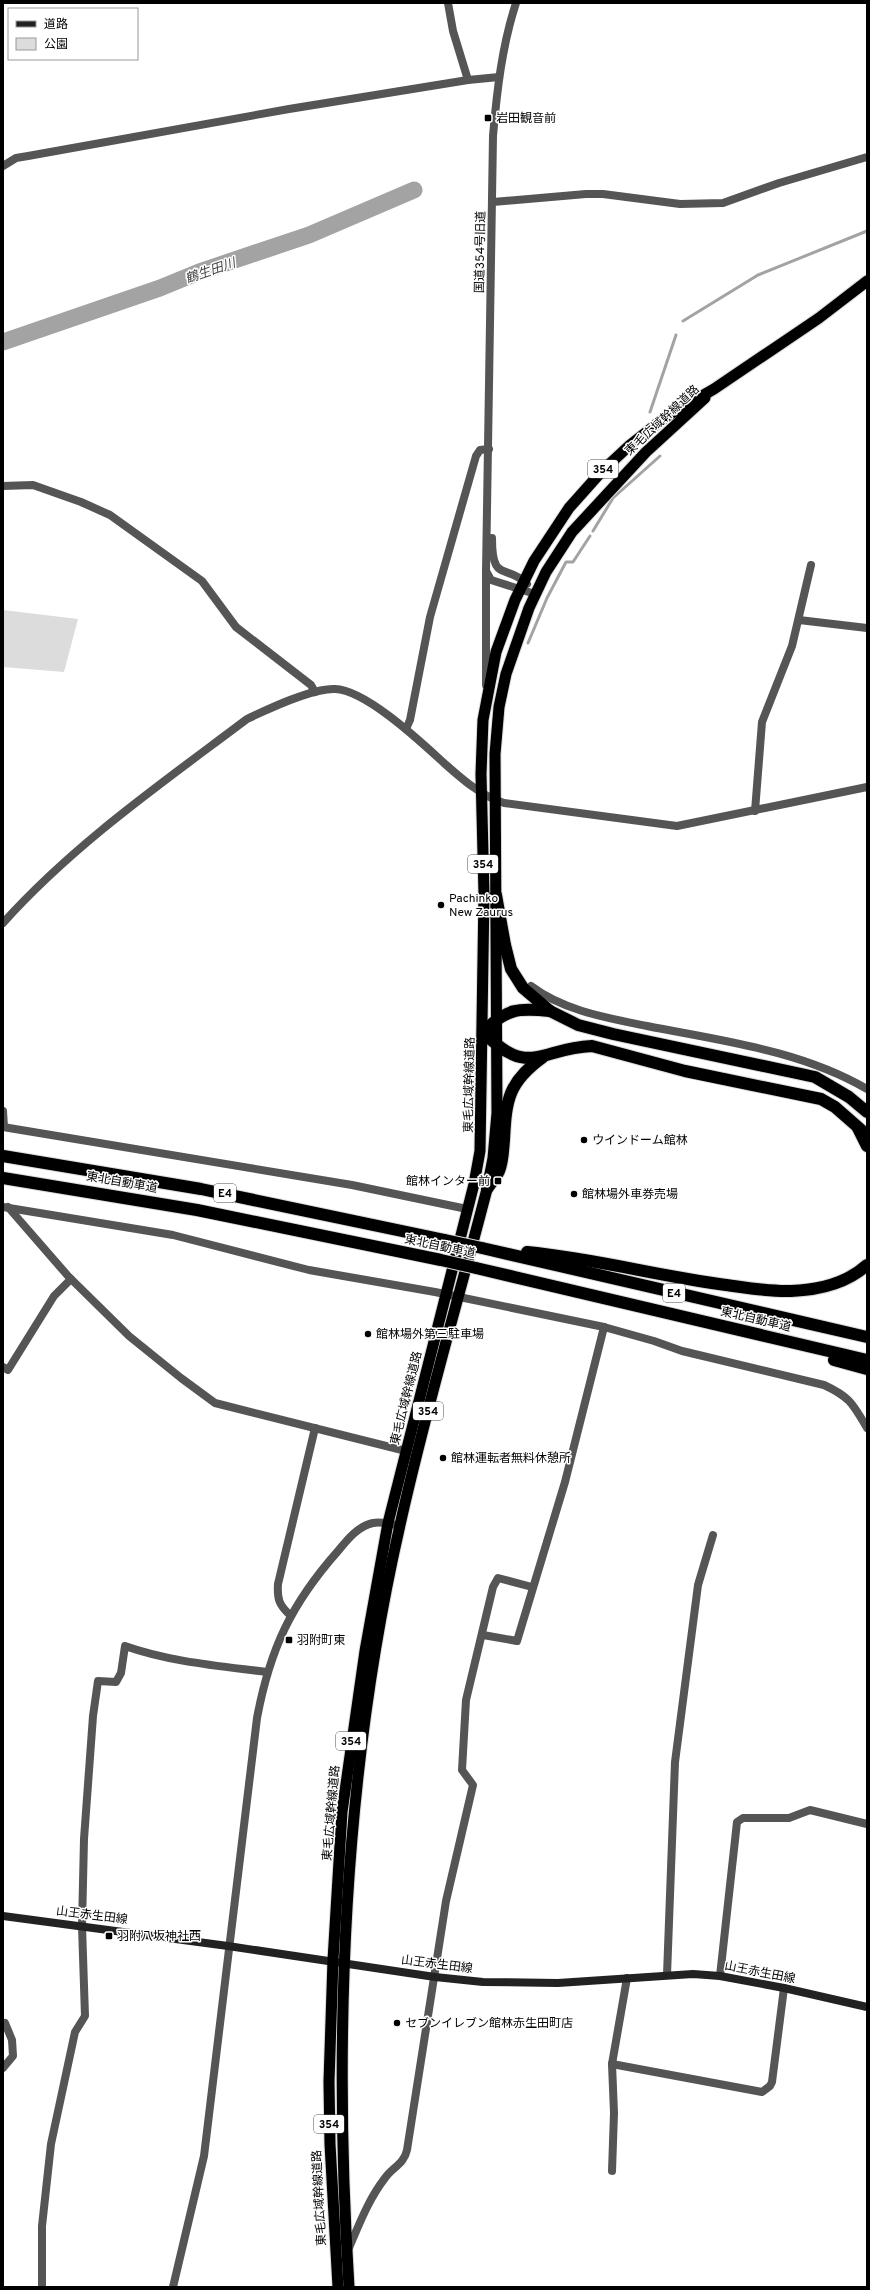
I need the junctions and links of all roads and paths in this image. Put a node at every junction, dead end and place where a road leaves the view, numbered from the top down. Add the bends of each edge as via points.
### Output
1 (448, 3) edge
2 (516, 3) edge
3 (499, 77) junction
4 (468, 80) junction
5 (867, 158) edge
6 (3, 166) edge
7 (493, 202) junction
8 (867, 281) edge
9 (714, 389) junction
10 (489, 449) junction
11 (3, 486) edge
12 (488, 504) junction
13 (811, 565) dead end
14 (486, 571) junction
15 (521, 586) junction
16 (535, 594) junction
17 (799, 620) junction
18 (867, 628) edge
19 (315, 692) junction
20 (486, 697) junction
21 (406, 729) junction
22 (867, 787) edge
23 (482, 794) junction
24 (495, 800) junction
25 (755, 811) junction
26 (496, 895) junction
27 (3, 923) edge
28 (531, 986) dead end
29 (550, 1011) junction
30 (497, 1018) junction
31 (482, 1032) junction
32 (497, 1046) junction
33 (543, 1058) junction
34 (867, 1089) edge
35 (3, 1111) edge
36 (867, 1112) edge
37 (3, 1127) edge
38 (862, 1131) edge
39 (867, 1146) edge
40 (3, 1156) edge
41 (3, 1178) edge
42 (487, 1189) junction
43 (5, 1207) edge
44 (466, 1209) junction
45 (482, 1248) junction
46 (867, 1265) edge
47 (71, 1279) junction
48 (446, 1294) junction
49 (459, 1297) junction
50 (704, 1321) junction
51 (604, 1327) junction
52 (867, 1337) edge
53 (867, 1360) edge
54 (3, 1367) edge
55 (867, 1369) edge
56 (315, 1428) junction
57 (867, 1428) edge
58 (406, 1451) junction
59 (388, 1523) junction
60 (400, 1526) junction
61 (713, 1535) dead end
62 (532, 1587) junction
63 (290, 1615) junction
64 (483, 1635) junction
65 (267, 1672) junction
66 (867, 1824) edge
67 (3, 1916) edge
68 (82, 1926) junction
69 (228, 1946) junction
70 (333, 1960) junction
71 (344, 1962) junction
72 (667, 1975) junction
73 (720, 1976) junction
74 (435, 1977) junction
75 (627, 1978) junction
76 (784, 1988) junction
77 (867, 2007) edge
78 (5, 2023) dead end
79 (612, 2064) junction
80 (3, 2068) edge
81 (612, 2171) dead end
82 (347, 2252) junction
83 (42, 2287) edge
84 (173, 2287) edge
85 (338, 2287) edge
86 (349, 2287) edge

1 - 4 street via 453,32
2 - 3 street, 国道354号旧道 via 508,28
3 - 4 street
3 - 7 street, 国道354号旧道 via 493,136
4 - 6 street via 109,140 16,158
5 - 7 street via 779,183 723,204 680,204 586,194
7 - 10 street, 国道354号旧道
8 - 9 highway, 東毛広域幹線道路 / 354 via 819,318
9 - 15 highway, 東毛広域幹線道路 / 354 via 667,416 602,471 556,525
9 - 16 highway, 東毛広域幹線道路 / 354 via 646,452 577,525
10 - 12 street, 国道354号旧道
10 - 21 street via 480,450 476,456 430,617 410,720
11 - 19 street via 33,485 110,515 202,581 236,627 311,685
12 - 14 street, 国道354号旧道
12 - 15 street, 国道354号旧道 via 494,561 500,570
13 - 17 street
14 - 15 street via 491,580
14 - 20 street, 国道354号旧道
15 - 16 street, 国道354号旧道
15 - 20 highway, 東毛広域幹線道路 / 354 via 496,652
16 - 24 highway, 東毛広域幹線道路 / 354 via 511,656 500,700 495,754
17 - 18 street
17 - 25 street via 762,722
19 - 21 street via 330,689 350,692
19 - 27 street via 247,719 88,841 52,872
20 - 23 highway, 東毛広域幹線道路 / 354 via 481,754
21 - 23 street
22 - 25 street
23 - 24 street
23 - 31 highway, 東毛広域幹線道路 / 354
24 - 25 street via 677,826
24 - 26 highway, 東毛広域幹線道路 / 354
26 - 29 highway via 504,945 511,969 523,988
26 - 30 highway, 東毛広域幹線道路 / 354
28 - 34 street via 541,993 591,1014 803,1059 842,1075
29 - 30 highway via 521,1009
29 - 36 highway via 578,1025 613,1034 815,1078 849,1097
30 - 31 highway
30 - 32 highway, 東毛広域幹線道路 / 354
31 - 32 highway
31 - 44 highway, 東毛広域幹線道路 / 354 via 480,1151
32 - 33 highway via 518,1057
32 - 42 highway, 東毛広域幹線道路 / 354 via 495,1141
33 - 38 highway via 580,1046 605,1048 685,1071 821,1099 835,1107
33 - 42 highway via 529,1067 512,1087 506,1111 499,1170
35 - 37 street
37 - 44 street via 344,1183
38 - 39 highway
40 - 45 highway, 東北自動車道 / E4, bridge via 201,1188
41 - 50 highway, 東北自動車道 / E4, bridge via 197,1210 441,1260
42 - 49 highway, 東毛広域幹線道路 / 354
43 - 47 street
43 - 48 street via 173,1235 309,1270
44 - 48 highway, 東毛広域幹線道路 / 354
45 - 46 highway via 557,1255 648,1272 777,1291 807,1290 837,1283 848,1279
45 - 52 highway, 東北自動車道 / E4
47 - 54 street via 54,1296 8,1370
47 - 56 street via 129,1336 215,1403
48 - 49 street
48 - 58 highway, 東毛広域幹線道路 / 354
49 - 51 street
49 - 60 highway, 東毛広域幹線道路 / 354
50 - 53 highway, 東北自動車道 / E4
50 - 55 highway
51 - 57 street via 682,1351 824,1385 843,1394 853,1404
51 - 62 street via 565,1482
56 - 58 street
56 - 63 street via 278,1584 277,1597 280,1606
58 - 59 highway, 東毛広域幹線道路 / 354
59 - 60 street
59 - 63 street via 365,1525 349,1538
59 - 70 highway, 東毛広域幹線道路 / 354 via 364,1651 342,1812
60 - 71 highway, 東毛広域幹線道路 / 354 via 376,1652 364,1733 354,1813
61 - 72 street via 698,1585 675,1762
62 - 64 street via 517,1640
62 - 64 street via 498,1578 493,1588
63 - 65 street
64 - 74 street via 466,1700 462,1770 473,1785 446,1901
65 - 68 street via 210,1665 140,1652 125,1646 121,1673 116,1682 98,1681 84,1839
65 - 69 street via 257,1718
66 - 73 street via 810,1810 789,1818 743,1818 738,1822
67 - 68 main road, 山王赤生田線
68 - 69 main road, 山王赤生田線
68 - 83 street via 85,2016 75,2032 51,2144 42,2226
69 - 70 main road, 山王赤生田線
69 - 84 street via 204,2156
70 - 71 main road, 山王赤生田線
70 - 85 highway, 東毛広域幹線道路 / 354 via 329,2082
71 - 74 main road, 山王赤生田線
71 - 82 highway, 東毛広域幹線道路 / 354 via 341,2080
72 - 73 main road, 山王赤生田線
72 - 75 main road, 山王赤生田線
73 - 76 main road, 山王赤生田線
74 - 75 main road, 山王赤生田線 via 483,1982 558,1984
74 - 82 street via 405,2160 386,2177 368,2204
75 - 79 street
76 - 77 main road, 山王赤生田線
76 - 79 street via 772,2082 762,2092
78 - 80 street via 12,2040 13,2056
79 - 81 street
82 - 86 highway, 東毛広域幹線道路 / 354

